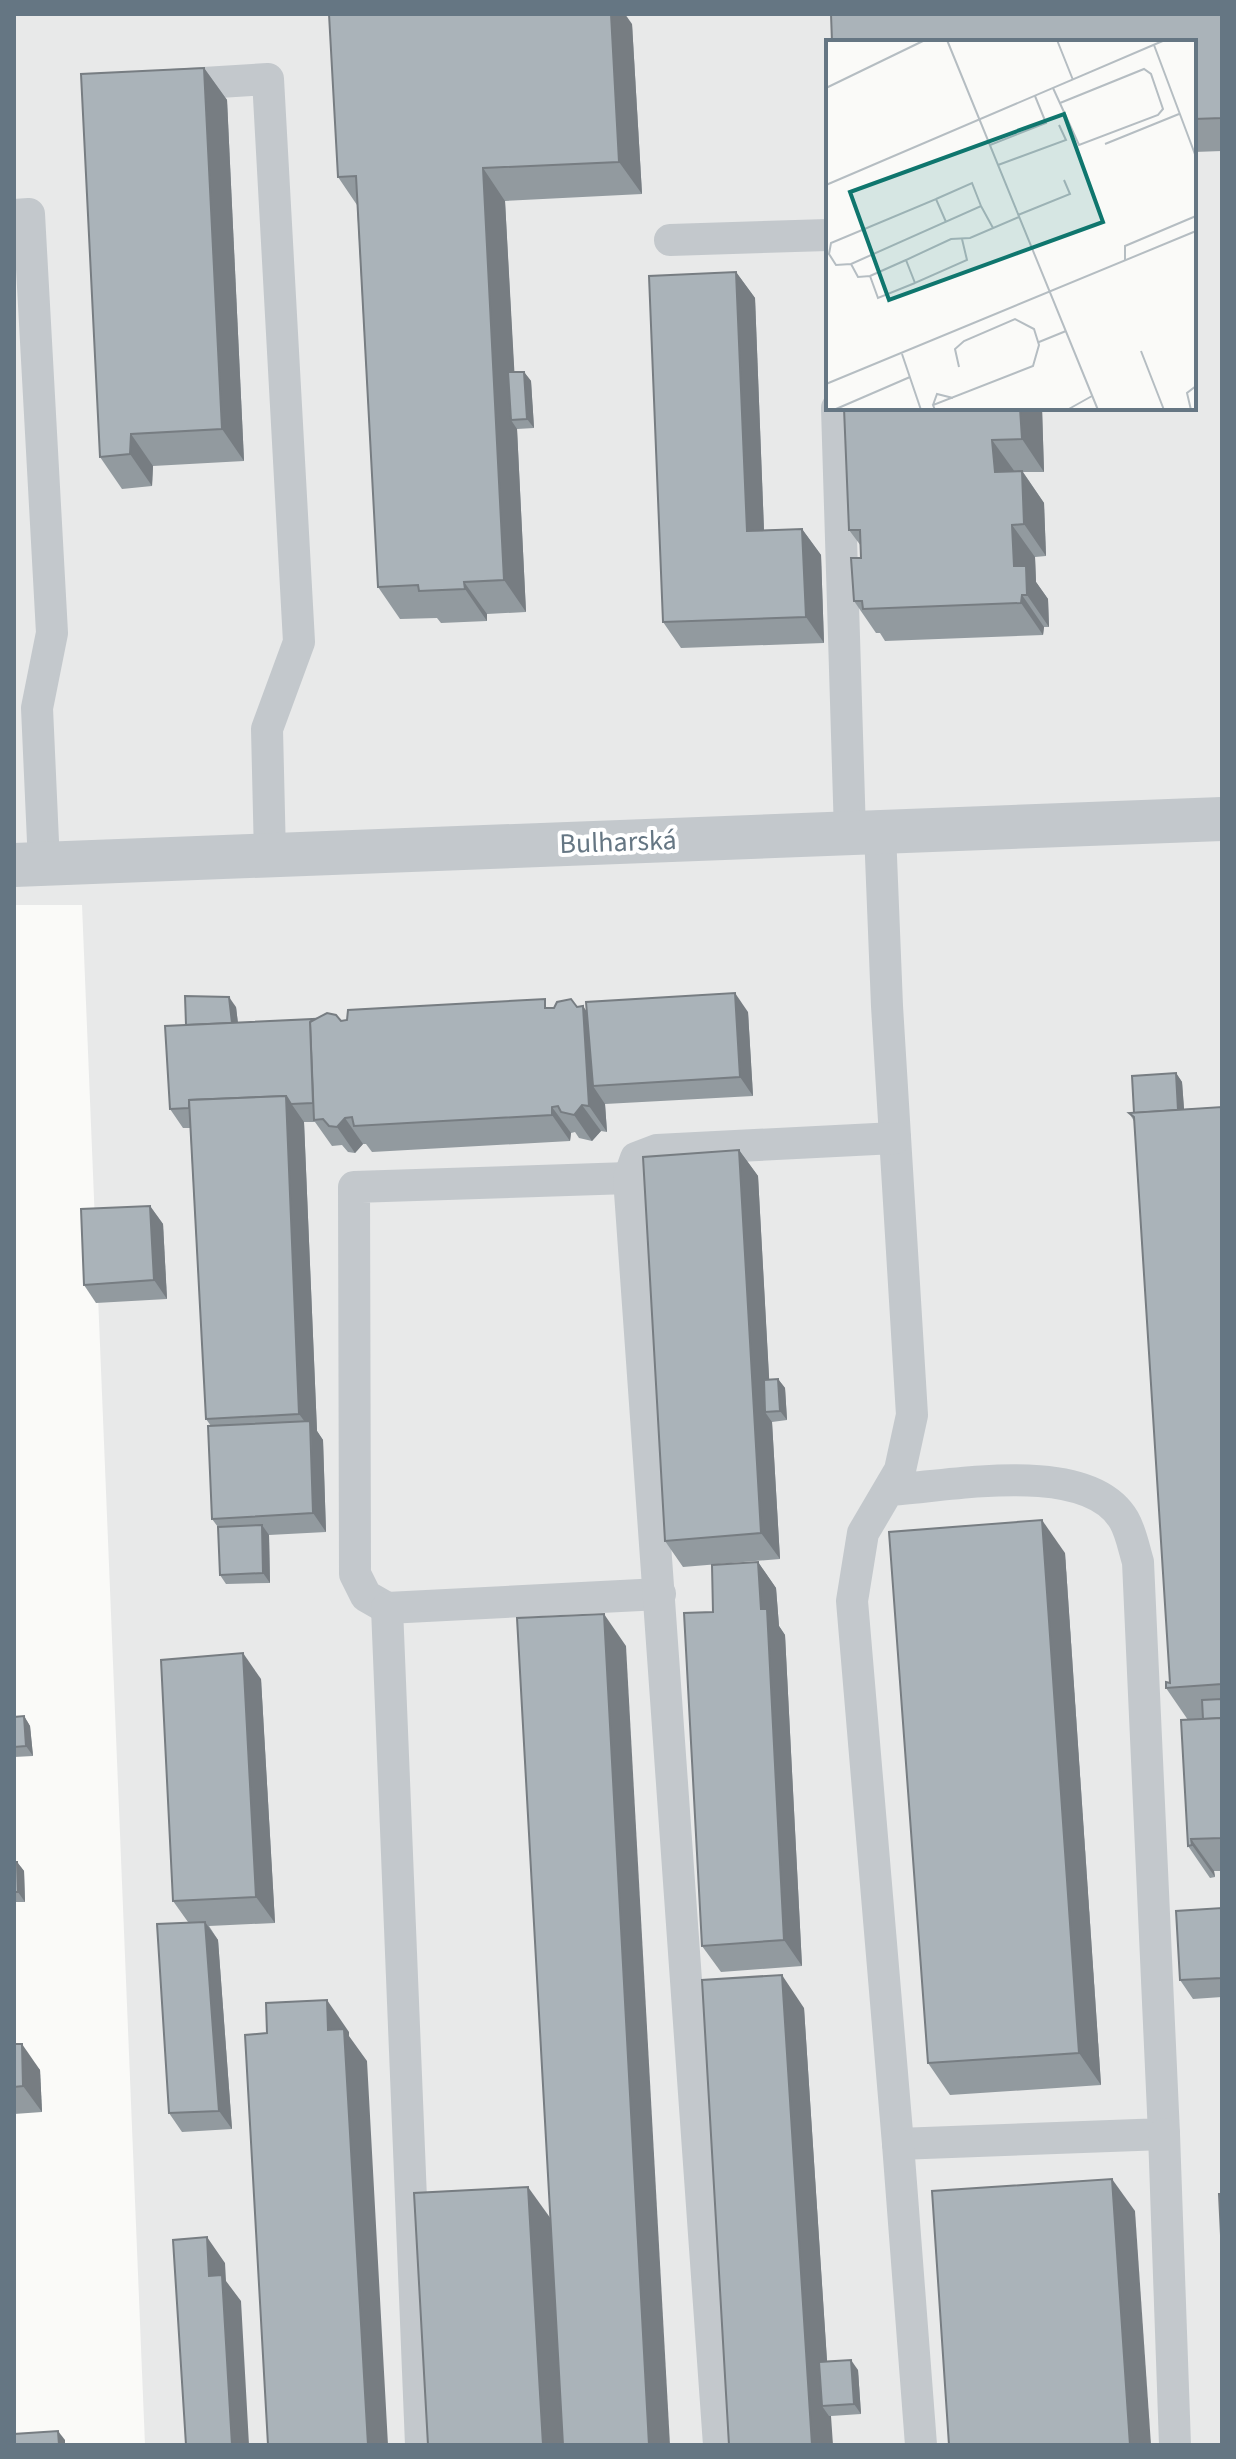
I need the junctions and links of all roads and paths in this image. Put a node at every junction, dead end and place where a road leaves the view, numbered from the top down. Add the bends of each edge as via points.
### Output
1 (136, 87) edge
2 (14, 215) edge
3 (826, 235) edge
4 (670, 240) dead end
5 (837, 410) edge
6 (1222, 819) edge
7 (865, 833) junction
8 (270, 856) junction
9 (29, 865) edge
10 (895, 1138) junction
11 (629, 1178) junction
12 (889, 1490) junction
13 (660, 1594) junction
14 (387, 1608) junction
15 (1164, 2134) junction
16 (898, 2144) junction
17 (421, 2445) edge
18 (719, 2445) edge
19 (921, 2445) edge
20 (1175, 2445) edge

1 - 8 lane via 268,79 299,642 267,729
2 - 9 lane via 29,214 52,633 37,708
3 - 4 lane
5 - 7 lane
6 - 7 street, Bulharská
7 - 8 street, Bulharská
7 - 10 lane
8 - 9 street, Bulharská
10 - 11 lane via 657,1150 636,1158
10 - 12 lane via 912,1415 900,1470
11 - 13 lane
11 - 14 lane via 354,1187 355,1574 366,1596
12 - 15 lane via 1053,1480 1090,1489 1124,1519 1138,1562
12 - 16 lane via 863,1533 852,1601
13 - 14 lane
13 - 18 lane
14 - 17 lane
15 - 16 lane
15 - 20 lane
16 - 19 lane

